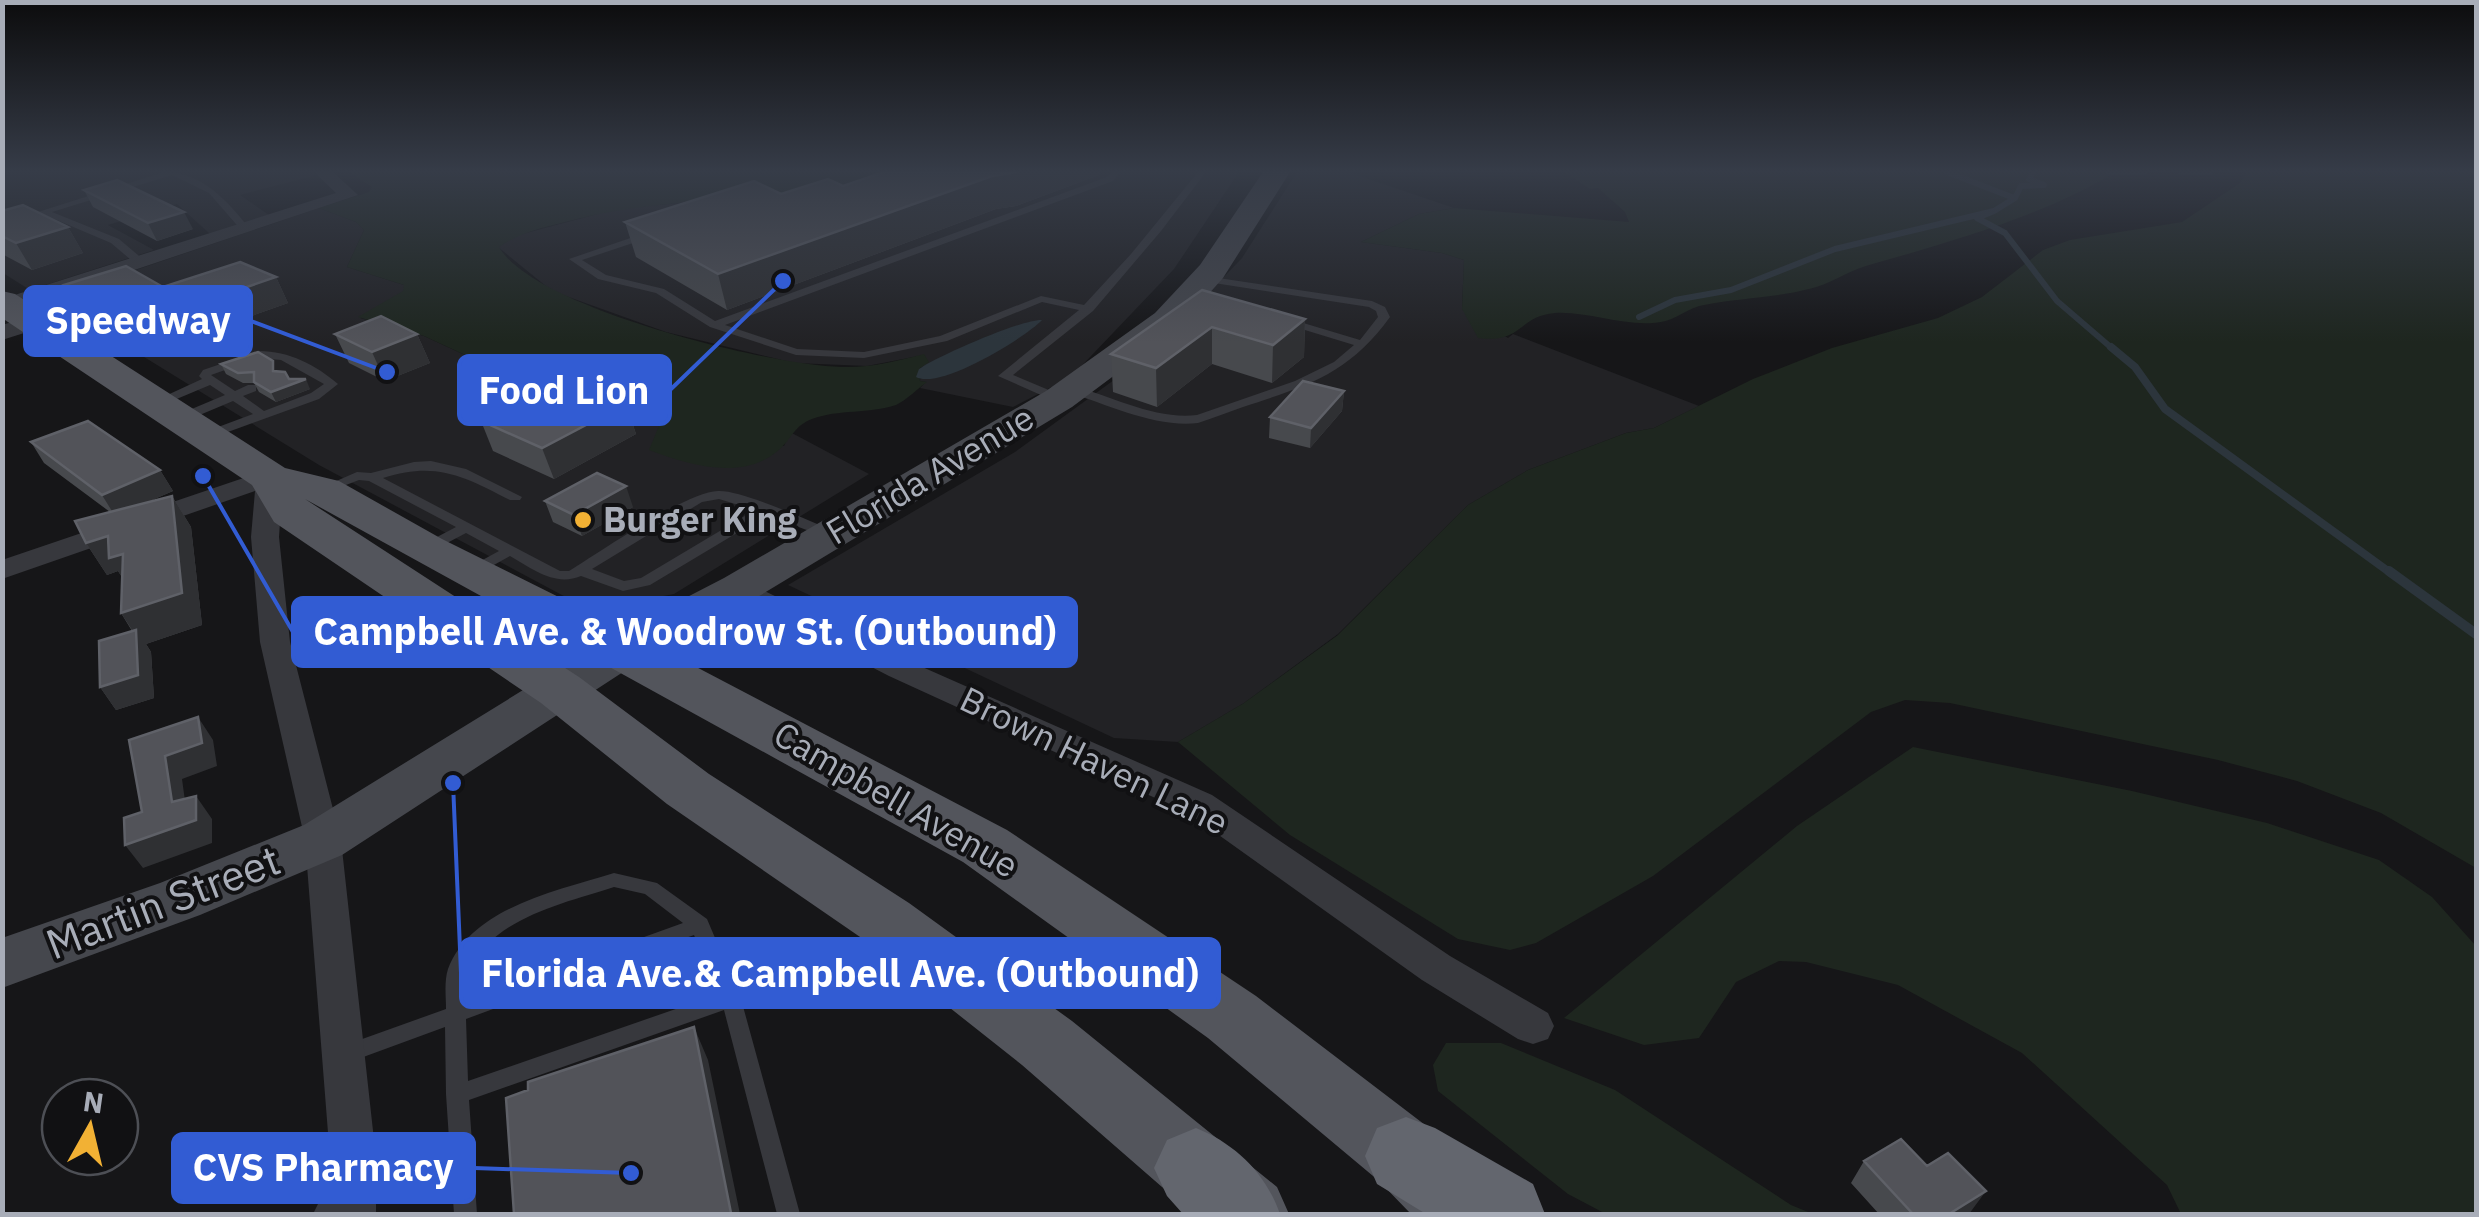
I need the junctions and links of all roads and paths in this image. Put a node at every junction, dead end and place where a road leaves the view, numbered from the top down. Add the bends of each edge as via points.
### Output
1 (85, 229) edge
2 (246, 229) edge
3 (975, 229) edge
4 (1155, 229) edge
5 (1238, 229) edge
6 (664, 230) edge
7 (140, 263) junction
8 (1205, 278) junction
9 (1257, 286) junction
10 (1244, 304) edge
11 (1089, 310) junction
12 (11, 316) edge
13 (1268, 316) edge
14 (714, 325) junction
15 (1362, 344) junction
16 (288, 356) junction
17 (267, 365) edge
18 (311, 370) junction
19 (233, 377) edge
20 (292, 378) edge
21 (214, 382) junction
22 (258, 392) edge
23 (1066, 394) junction
24 (240, 399) junction
25 (262, 414) junction
26 (181, 419) junction
27 (270, 477) junction
28 (372, 477) junction
29 (323, 490) junction
30 (515, 498) dead end
31 (765, 510) junction
32 (830, 534) junction
33 (468, 550) junction
34 (2, 570) edge
35 (576, 572) junction
36 (740, 588) junction
37 (525, 602) junction
38 (623, 650) junction
39 (560, 690) junction
40 (323, 840) junction
41 (700, 926) junction
42 (2, 963) edge
43 (731, 998) junction
44 (454, 1012) junction
45 (1533, 1026) dead end
46 (343, 1055) junction
47 (457, 1094) junction
48 (1406, 1156) junction
49 (353, 1158) junction
50 (1228, 1199) edge
51 (788, 1213) edge
52 (324, 1214) edge
53 (353, 1214) edge
54 (466, 1214) edge
55 (1464, 1214) edge
56 (1503, 1214) edge

1 - 7 lane via 115,241
2 - 7 street
3 - 14 lane
4 - 11 lane
5 - 8 main road, Florida Avenue
6 - 14 lane via 574,258 602,278 660,292
7 - 12 street
8 - 9 lane
8 - 23 main road, Florida Avenue via 1168,320
9 - 10 lane
9 - 15 lane via 1372,304 1384,317
11 - 14 lane via 1041,298 943,339 864,354 796,352
11 - 23 lane via 1004,376
12 - 26 main road, Campbell Avenue
13 - 15 lane
15 - 23 lane via 1292,390 1192,420
16 - 17 lane
16 - 18 lane
16 - 21 lane via 250,354 207,372
18 - 20 lane
18 - 25 lane via 332,384
19 - 21 lane
21 - 24 lane
21 - 26 lane
22 - 24 lane
23 - 32 main road, Florida Avenue
24 - 25 lane
24 - 26 lane
25 - 26 lane
26 - 27 main road, Campbell Avenue
27 - 29 main road, Campbell Avenue
27 - 34 street
27 - 39 main road, Campbell Avenue via 290,512
27 - 40 street via 265,537 274,642
28 - 29 lane
28 - 30 lane via 442,464
28 - 33 lane
29 - 33 main road, Campbell Avenue
31 - 32 lane
31 - 35 lane via 645,582 623,586
31 - 35 lane via 719,495 698,499
32 - 36 main road, Florida Avenue
33 - 35 lane via 558,576
33 - 37 main road, Campbell Avenue
35 - 37 lane
36 - 38 main road, Florida Avenue
36 - 45 street, Brown Haven Lane via 900,669 1200,804 1436,968
37 - 38 main road, Campbell Avenue
38 - 39 main road, Florida Avenue
38 - 48 main road, Campbell Avenue via 985,846 1232,1017
39 - 40 main road, Florida Avenue
39 - 50 main road, Campbell Avenue via 688,789 886,921 1047,1043
40 - 42 main road, Martin Street
40 - 46 street
41 - 43 lane
41 - 44 lane
41 - 44 lane via 650,888 614,880 582,887 524,910 479,938 457,972
43 - 47 lane
43 - 51 lane
44 - 46 lane
44 - 47 lane
46 - 49 street
47 - 54 lane
48 - 55 main road, Campbell Avenue
48 - 56 highway
49 - 52 lane
49 - 53 street

